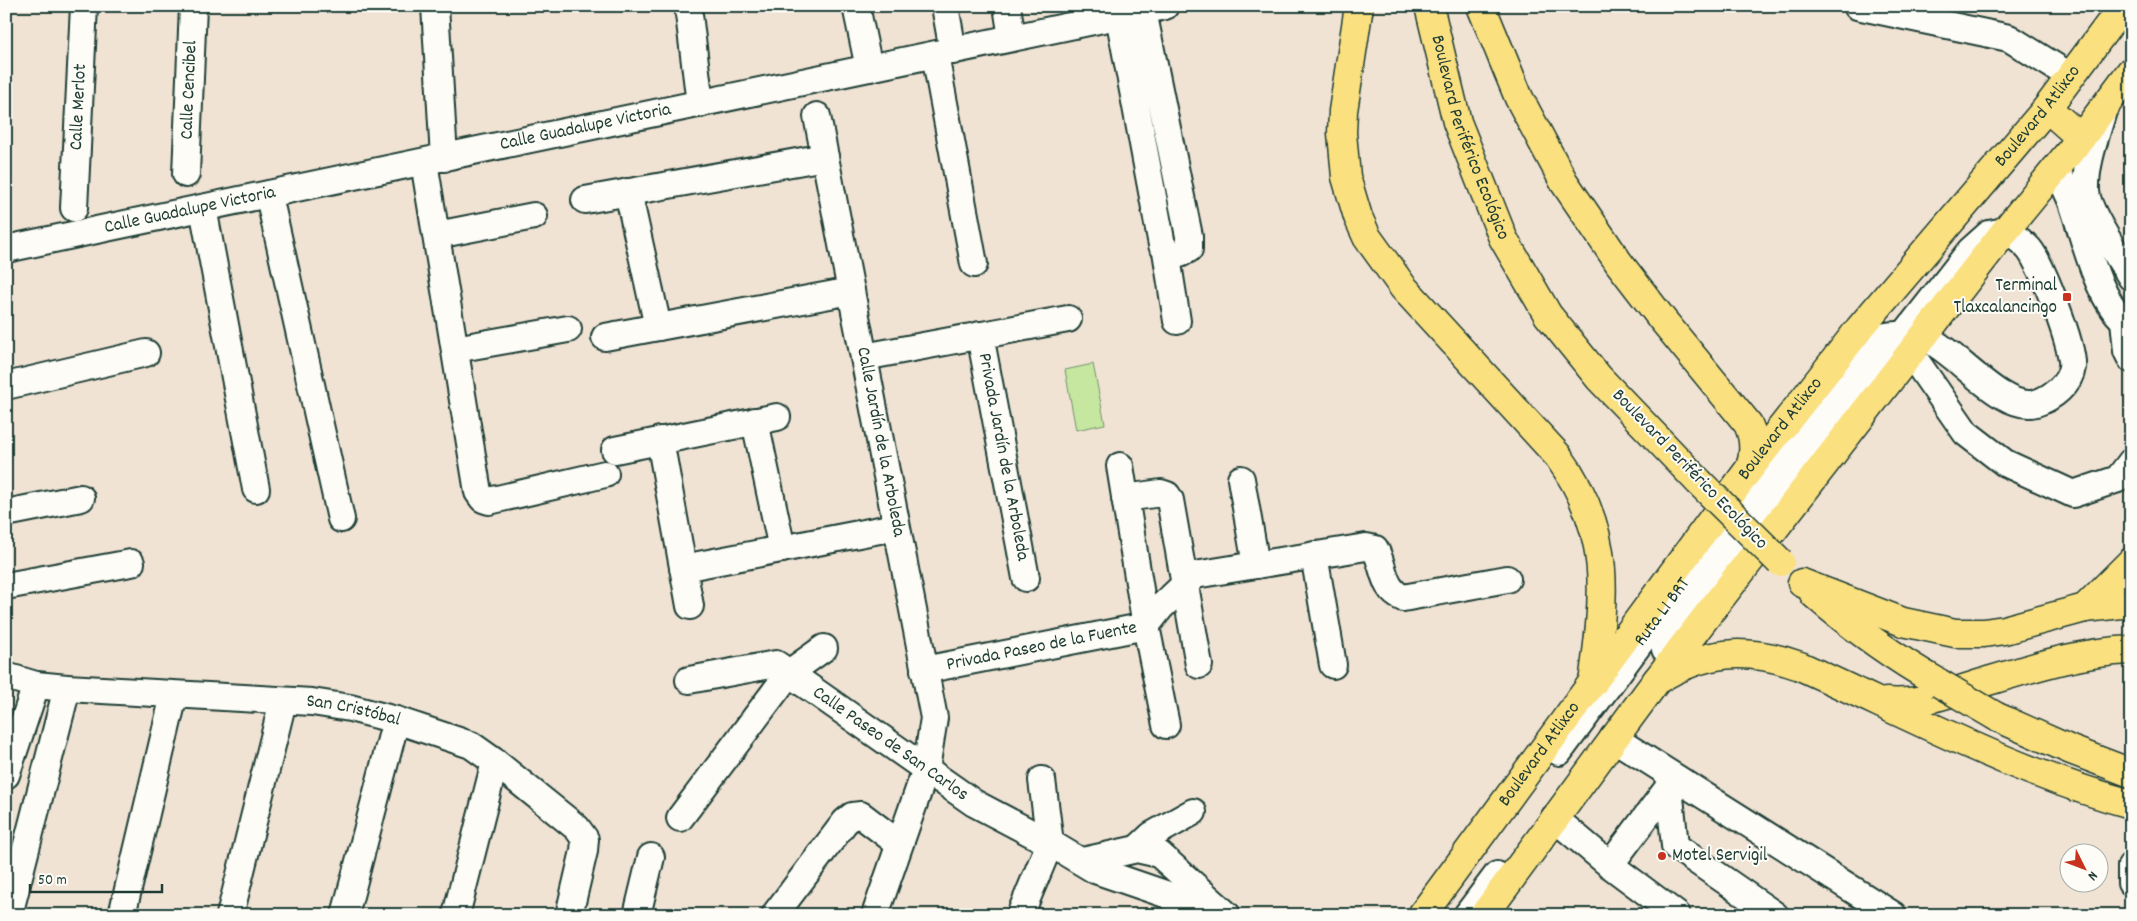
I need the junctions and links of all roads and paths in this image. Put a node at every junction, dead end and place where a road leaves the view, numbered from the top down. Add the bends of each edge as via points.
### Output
1 (84, 6) edge
2 (193, 6) edge
3 (435, 6) edge
4 (688, 6) edge
5 (856, 6) edge
6 (946, 6) edge
7 (1007, 6) edge
8 (1359, 6) edge
9 (1429, 6) edge
10 (1446, 6) edge
11 (1481, 6) edge
12 (1857, 6) edge
13 (2123, 6) edge
14 (1143, 11) edge
15 (1012, 38) junction
16 (944, 53) junction
17 (869, 68) junction
18 (2131, 72) edge
19 (2070, 76) junction
20 (700, 104) junction
21 (2105, 106) junction
22 (2047, 108) junction
23 (817, 116) dead end
24 (1457, 122) junction
25 (2081, 138) junction
26 (825, 156) junction
27 (434, 160) junction
28 (2056, 169) junction
29 (186, 174) dead end
30 (628, 192) junction
31 (270, 194) junction
32 (585, 200) dead end
33 (74, 208) dead end
34 (203, 208) junction
35 (534, 216) dead end
36 (2005, 231) junction
37 (437, 235) junction
38 (6, 249) edge
39 (974, 264) dead end
40 (2131, 277) edge
41 (851, 291) junction
42 (2128, 317) edge
43 (1068, 319) dead end
44 (1177, 321) dead end
45 (658, 327) junction
46 (568, 329) dead end
47 (980, 335) junction
48 (605, 336) dead end
49 (1913, 342) junction
50 (455, 349) junction
51 (146, 353) dead end
52 (864, 357) junction
53 (2131, 359) edge
54 (6, 386) edge
55 (660, 440) junction
56 (615, 450) dead end
57 (2131, 462) edge
58 (1120, 466) dead end
59 (1750, 468) junction
60 (605, 474) dead end
61 (1241, 478) dead end
62 (256, 489) dead end
63 (81, 498) dead end
64 (1125, 498) junction
65 (6, 513) edge
66 (341, 520) dead end
67 (895, 527) junction
68 (782, 549) junction
69 (1314, 556) junction
70 (2131, 562) edge
71 (131, 563) dead end
72 (1256, 565) junction
73 (683, 568) junction
74 (1026, 578) dead end
75 (1507, 580) dead end
76 (1802, 583) junction
77 (1185, 584) junction
78 (6, 586) edge
79 (2131, 603) edge
80 (690, 606) dead end
81 (2085, 608) junction
82 (1146, 626) junction
83 (824, 648) dead end
84 (2131, 650) edge
85 (1198, 665) dead end
86 (1333, 665) dead end
87 (924, 670) junction
88 (789, 673) junction
89 (6, 676) edge
90 (689, 680) dead end
91 (1657, 680) junction
92 (1593, 683) junction
93 (36, 685) junction
94 (67, 688) junction
95 (174, 695) junction
96 (283, 701) junction
97 (1879, 702) junction
98 (17, 707) edge
99 (396, 720) junction
100 (1166, 725) dead end
101 (1613, 738) junction
102 (495, 762) junction
103 (926, 770) junction
104 (2131, 773) edge
105 (6, 775) edge
106 (1042, 780) dead end
107 (1672, 783) junction
108 (2131, 804) edge
109 (1193, 812) dead end
110 (680, 818) dead end
111 (1554, 818) junction
112 (1050, 843) junction
113 (899, 844) junction
114 (1137, 849) junction
115 (651, 857) dead end
116 (1083, 861) junction
117 (1610, 865) junction
118 (2131, 866) edge
119 (2131, 883) edge
120 (776, 913) dead end
121 (9, 915) edge
122 (122, 915) edge
123 (230, 915) edge
124 (345, 915) edge
125 (456, 915) edge
126 (569, 915) edge
127 (636, 915) edge
128 (875, 915) edge
129 (1020, 915) edge
130 (1199, 915) edge
131 (1227, 915) edge
132 (1422, 915) edge
133 (1437, 915) edge
134 (1467, 915) edge
135 (1484, 915) edge
136 (1677, 915) edge
137 (1775, 915) edge
138 (1892, 915) edge

1 - 33 street, Calle Merlot
2 - 29 street, Calle Cencibel
3 - 27 street
4 - 20 street
5 - 17 street
6 - 16 street
7 - 15 street
8 - 92 main road via 1342,133 1351,197 1367,236 1403,287 1558,456 1578,487 1593,521 1601,557 1600,622
9 - 24 main road, Boulevard Periférico Ecológico
10 - 24 main road
11 - 59 main road via 1519,98 1575,199 1662,319 1748,424 1754,449
12 - 19 street via 2009,38
13 - 19 main road, Boulevard Atlixco
14 - 15 street, Calle Guadalupe Victoria
14 - 44 street via 1189,236 1189,248 1180,254 1166,251
15 - 16 street, Calle Guadalupe Victoria
16 - 17 street, Calle Guadalupe Victoria
16 - 39 street
17 - 20 street, Calle Guadalupe Victoria
18 - 21 main road
19 - 22 main road, Boulevard Atlixco
20 - 27 street, Calle Guadalupe Victoria
21 - 25 main road
21 - 40 street via 2090,154 2086,192 2099,224
22 - 25 main road
22 - 59 main road, Boulevard Atlixco via 1860,328
23 - 26 street, Calle Jardín de la Arboleda
24 - 76 main road, Boulevard Periférico Ecológico, bridge via 1503,238 1548,315 1599,378 1698,482
25 - 28 main road
26 - 30 street
26 - 41 street, Calle Jardín de la Arboleda
27 - 31 street, Calle Guadalupe Victoria
27 - 37 street
28 - 36 main road
28 - 42 street via 2071,200 2100,284 2115,313
30 - 32 street
30 - 45 street
31 - 34 street, Calle Guadalupe Victoria
31 - 66 street
34 - 38 street, Calle Guadalupe Victoria
34 - 62 street
35 - 37 street
36 - 49 main road
36 - 49 street via 2031,251 2056,307 2073,365 2064,385 2036,403 2027,404 1993,389 1936,344
37 - 50 street
41 - 45 street
41 - 52 street, Calle Jardín de la Arboleda
42 - 53 street via 2127,351
43 - 47 street, Privada Jardín de la Arboleda
45 - 48 street
46 - 50 street
47 - 52 street, Privada Jardín de la Arboleda
47 - 74 street, Privada Jardín de la Arboleda
49 - 57 street via 1966,433 2005,463 2073,494 2118,479
49 - 91 main road
49 - 133 street, Ruta L1 BRT via 1880,337 1863,349 1768,470
49 - 134 street, Ruta L1 BRT via 1723,570
50 - 60 street via 478,492 483,499 489,501
51 - 54 street
52 - 67 street, Calle Jardín de la Arboleda
55 - 56 street
55 - 68 street via 766,419
55 - 73 street
58 - 64 street
59 - 92 main road, Boulevard Atlixco
61 - 72 street
63 - 65 street
64 - 77 street via 1167,494
64 - 82 street
67 - 68 street
67 - 87 street, Calle Jardín de la Arboleda
68 - 73 street
69 - 72 street, Privada Paseo de la Fuente
69 - 75 street, Privada Paseo de la Fuente via 1366,547 1375,549 1387,585 1403,598
69 - 86 street
70 - 81 main road
71 - 78 street
72 - 77 street, Privada Paseo de la Fuente via 1195,575
73 - 80 street
76 - 81 main road via 1903,622 1955,633 2004,630
76 - 104 main road, Boulevard Periférico Ecológico, bridge via 1864,635 1905,664 1996,717
77 - 82 street, Privada Paseo de la Fuente
77 - 85 street
79 - 81 main road
82 - 87 street, Privada Paseo de la Fuente
82 - 100 street
83 - 88 street
84 - 97 main road via 2064,659 1930,700
87 - 103 street, Calle Jardín de la Arboleda via 934,718
88 - 90 street, Calle Paseo de San Carlos via 776,664
88 - 103 street, Calle Paseo de San Carlos
88 - 110 street
89 - 93 street, San Cristóbal
91 - 97 main road via 1709,656 1756,654 1800,666
91 - 101 main road
92 - 132 main road, Boulevard Atlixco
93 - 94 street, San Cristóbal
93 - 98 street
94 - 95 street, San Cristóbal
94 - 121 street
95 - 96 street, San Cristóbal
95 - 122 street
96 - 99 street, San Cristóbal via 350,708
96 - 123 street
97 - 108 main road via 2059,782
98 - 105 street
99 - 102 street, San Cristóbal via 471,745
99 - 124 street
101 - 107 street
101 - 111 main road
102 - 125 street
102 - 126 street, San Cristóbal via 577,828 585,839
103 - 112 street, Calle Paseo de San Carlos via 974,804
103 - 113 street, Calle Jardín de la Arboleda
106 - 112 street
107 - 117 street
107 - 137 street via 1675,846
107 - 138 street
109 - 114 street via 1152,835
111 - 117 street
111 - 135 main road
112 - 116 street, Calle Paseo de San Carlos
112 - 129 street
113 - 120 street via 860,815 852,816
113 - 128 street, Calle Jardín de la Arboleda
114 - 116 street
114 - 131 street via 1158,854
115 - 127 street
116 - 130 street, Calle Paseo de San Carlos via 1095,870 1168,895
117 - 136 street
118 - 119 street

